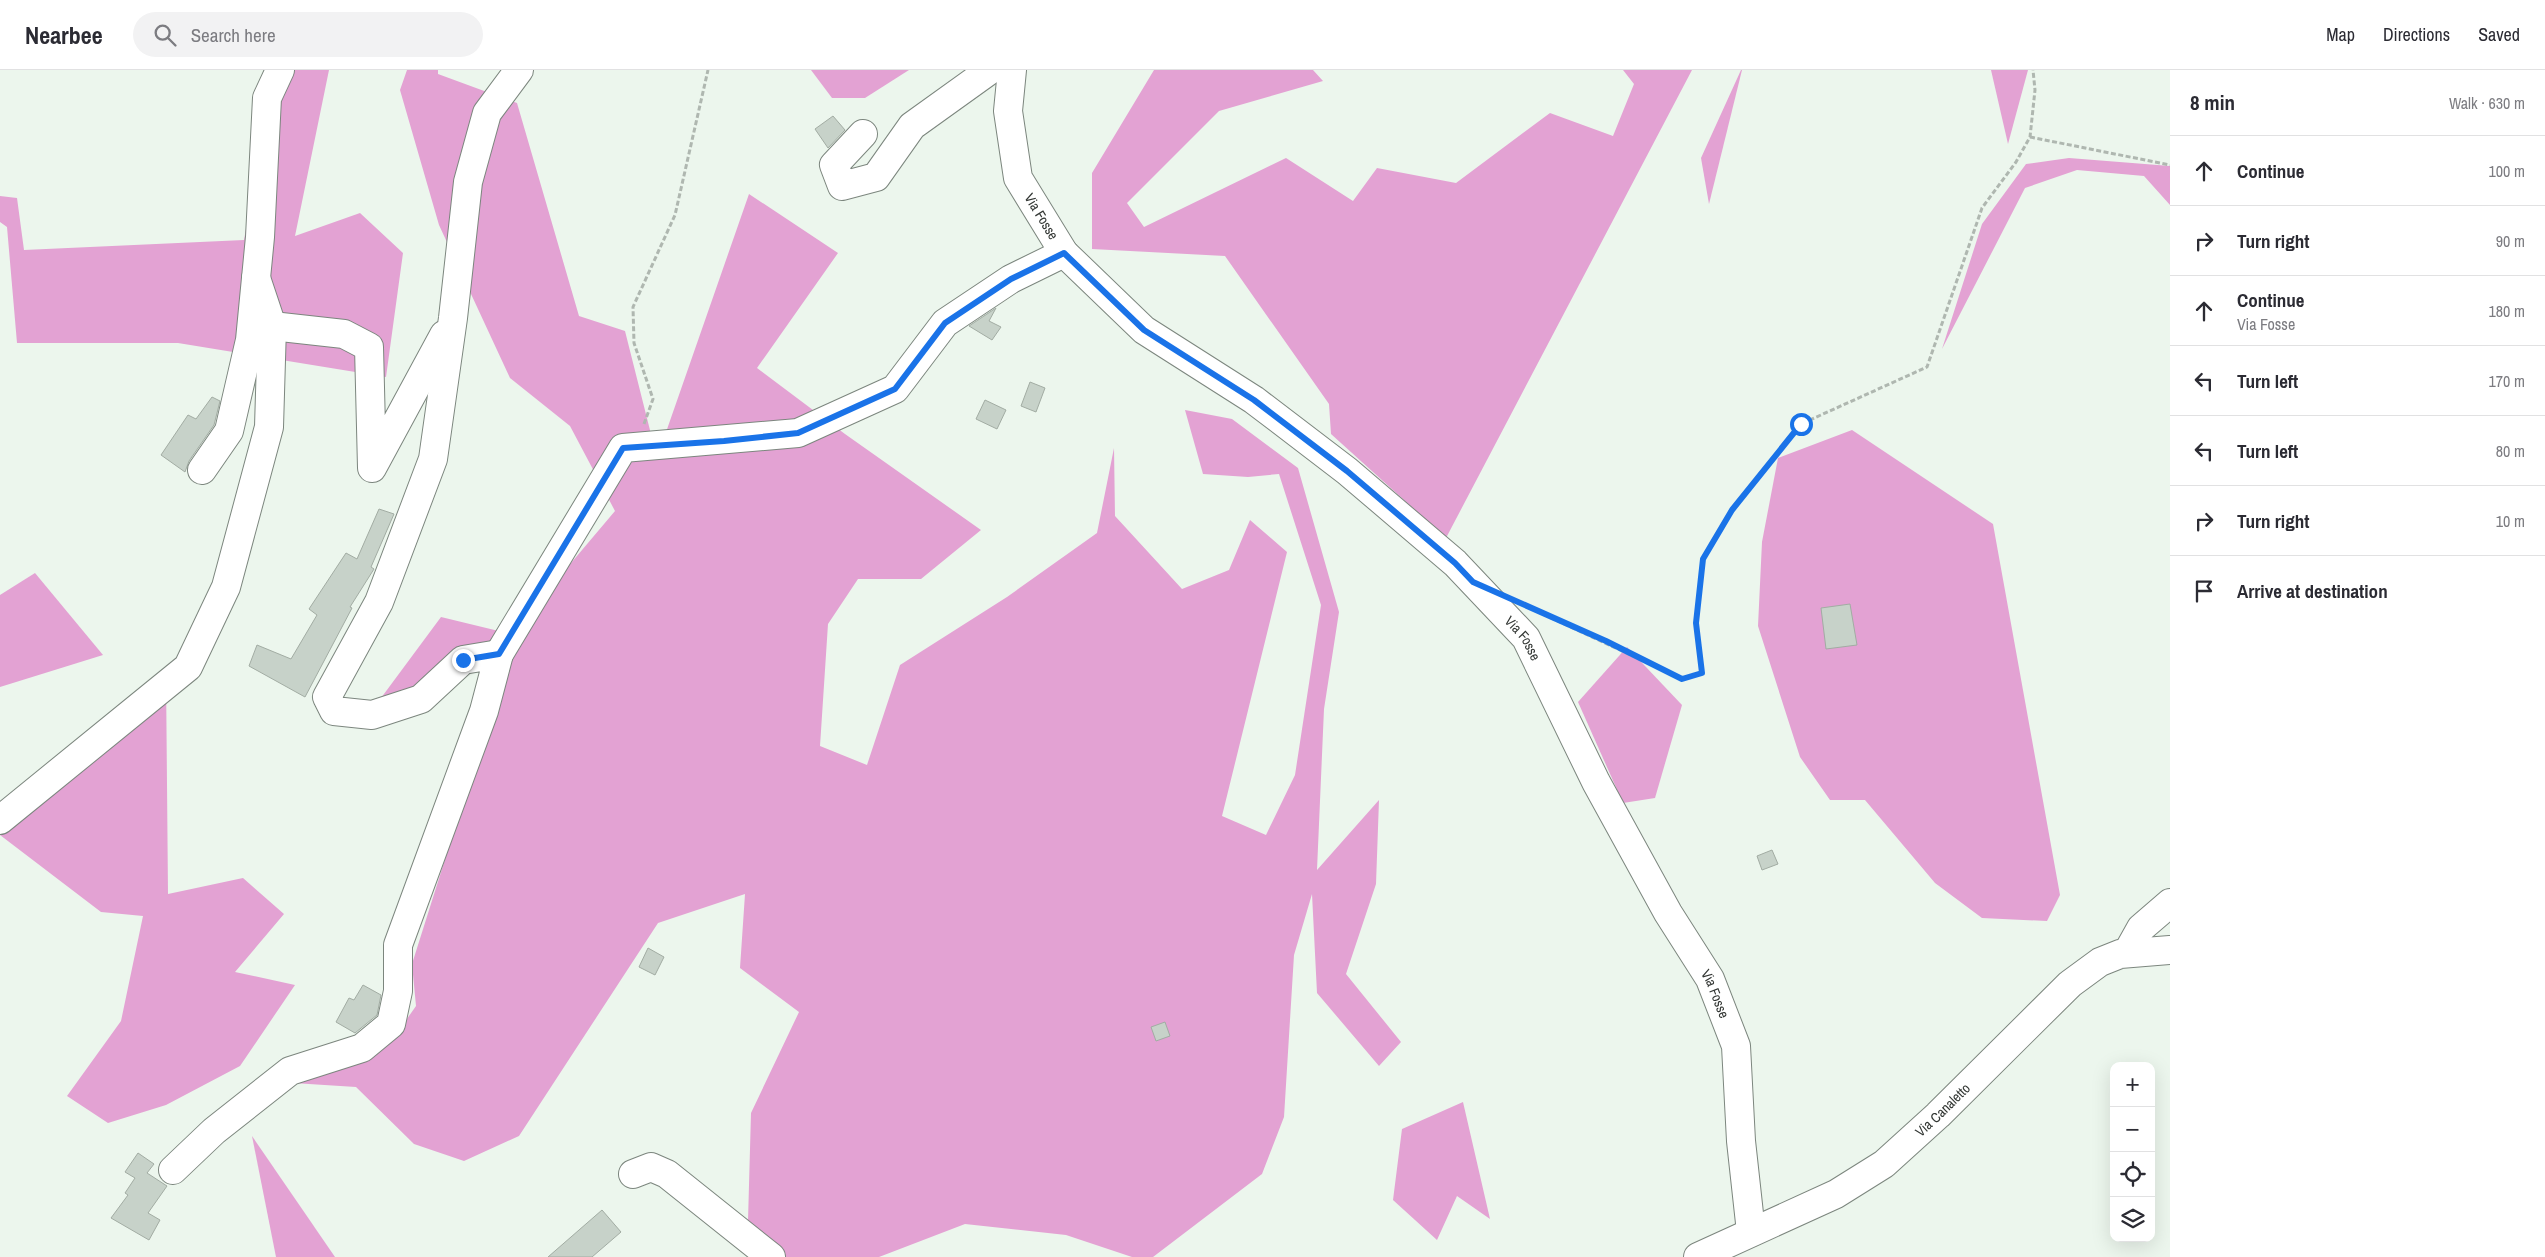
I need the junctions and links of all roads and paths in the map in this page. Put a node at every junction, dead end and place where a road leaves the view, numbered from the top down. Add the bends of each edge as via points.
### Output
1 (280, 70) edge
2 (519, 70) edge
3 (708, 70) edge
4 (990, 70) edge
5 (1012, 70) edge
6 (2033, 70) edge
7 (863, 134) dead end
8 (2030, 137) junction
9 (2170, 165) edge
10 (1064, 253) junction
11 (256, 278) junction
12 (453, 318) junction
13 (272, 326) junction
14 (636, 447) junction
15 (202, 470) dead end
16 (1526, 606) dead end
17 (499, 654) junction
18 (0, 820) edge
19 (2170, 903) edge
20 (2127, 953) junction
21 (2168, 954) edge
22 (173, 1170) dead end
23 (633, 1174) dead end
24 (1751, 1232) junction
25 (771, 1257) edge
26 (1698, 1257) edge

1 - 11 street via 267,98
2 - 12 street via 487,112 468,182
3 - 14 path via 676,215 633,307 634,343 653,399
4 - 7 street via 912,126 876,177 842,186 834,164
5 - 10 street, Via Fosse via 1008,111 1018,178
6 - 8 path via 2035,90
8 - 9 path
8 - 16 path via 1982,208 1927,367 1801,424 1732,510 1703,559 1696,623 1702,673 1682,679
10 - 14 street via 1011,279 945,323 895,389 798,433
10 - 24 street, Via Fosse via 1144,330 1254,400 1347,471 1455,563 1526,638 1596,782 1668,913 1710,979 1736,1046 1741,1140
11 - 13 street
11 - 15 street via 250,340 229,430
12 - 13 street via 372,468 369,347 344,334
12 - 17 street via 433,458 379,602 328,697 334,711 372,715 421,698 463,660
13 - 18 street via 269,427 226,587 188,667
14 - 17 street via 623,448
17 - 22 street via 484,711 398,945 398,991 391,1024 362,1048 290,1071 214,1131
19 - 20 street via 2141,928
20 - 21 street, Via Canaletto
20 - 24 street, Via Canaletto via 2100,962 2070,984 1884,1164 1836,1194
23 - 25 street via 651,1168 667,1174
24 - 26 street, Via Canaletto

